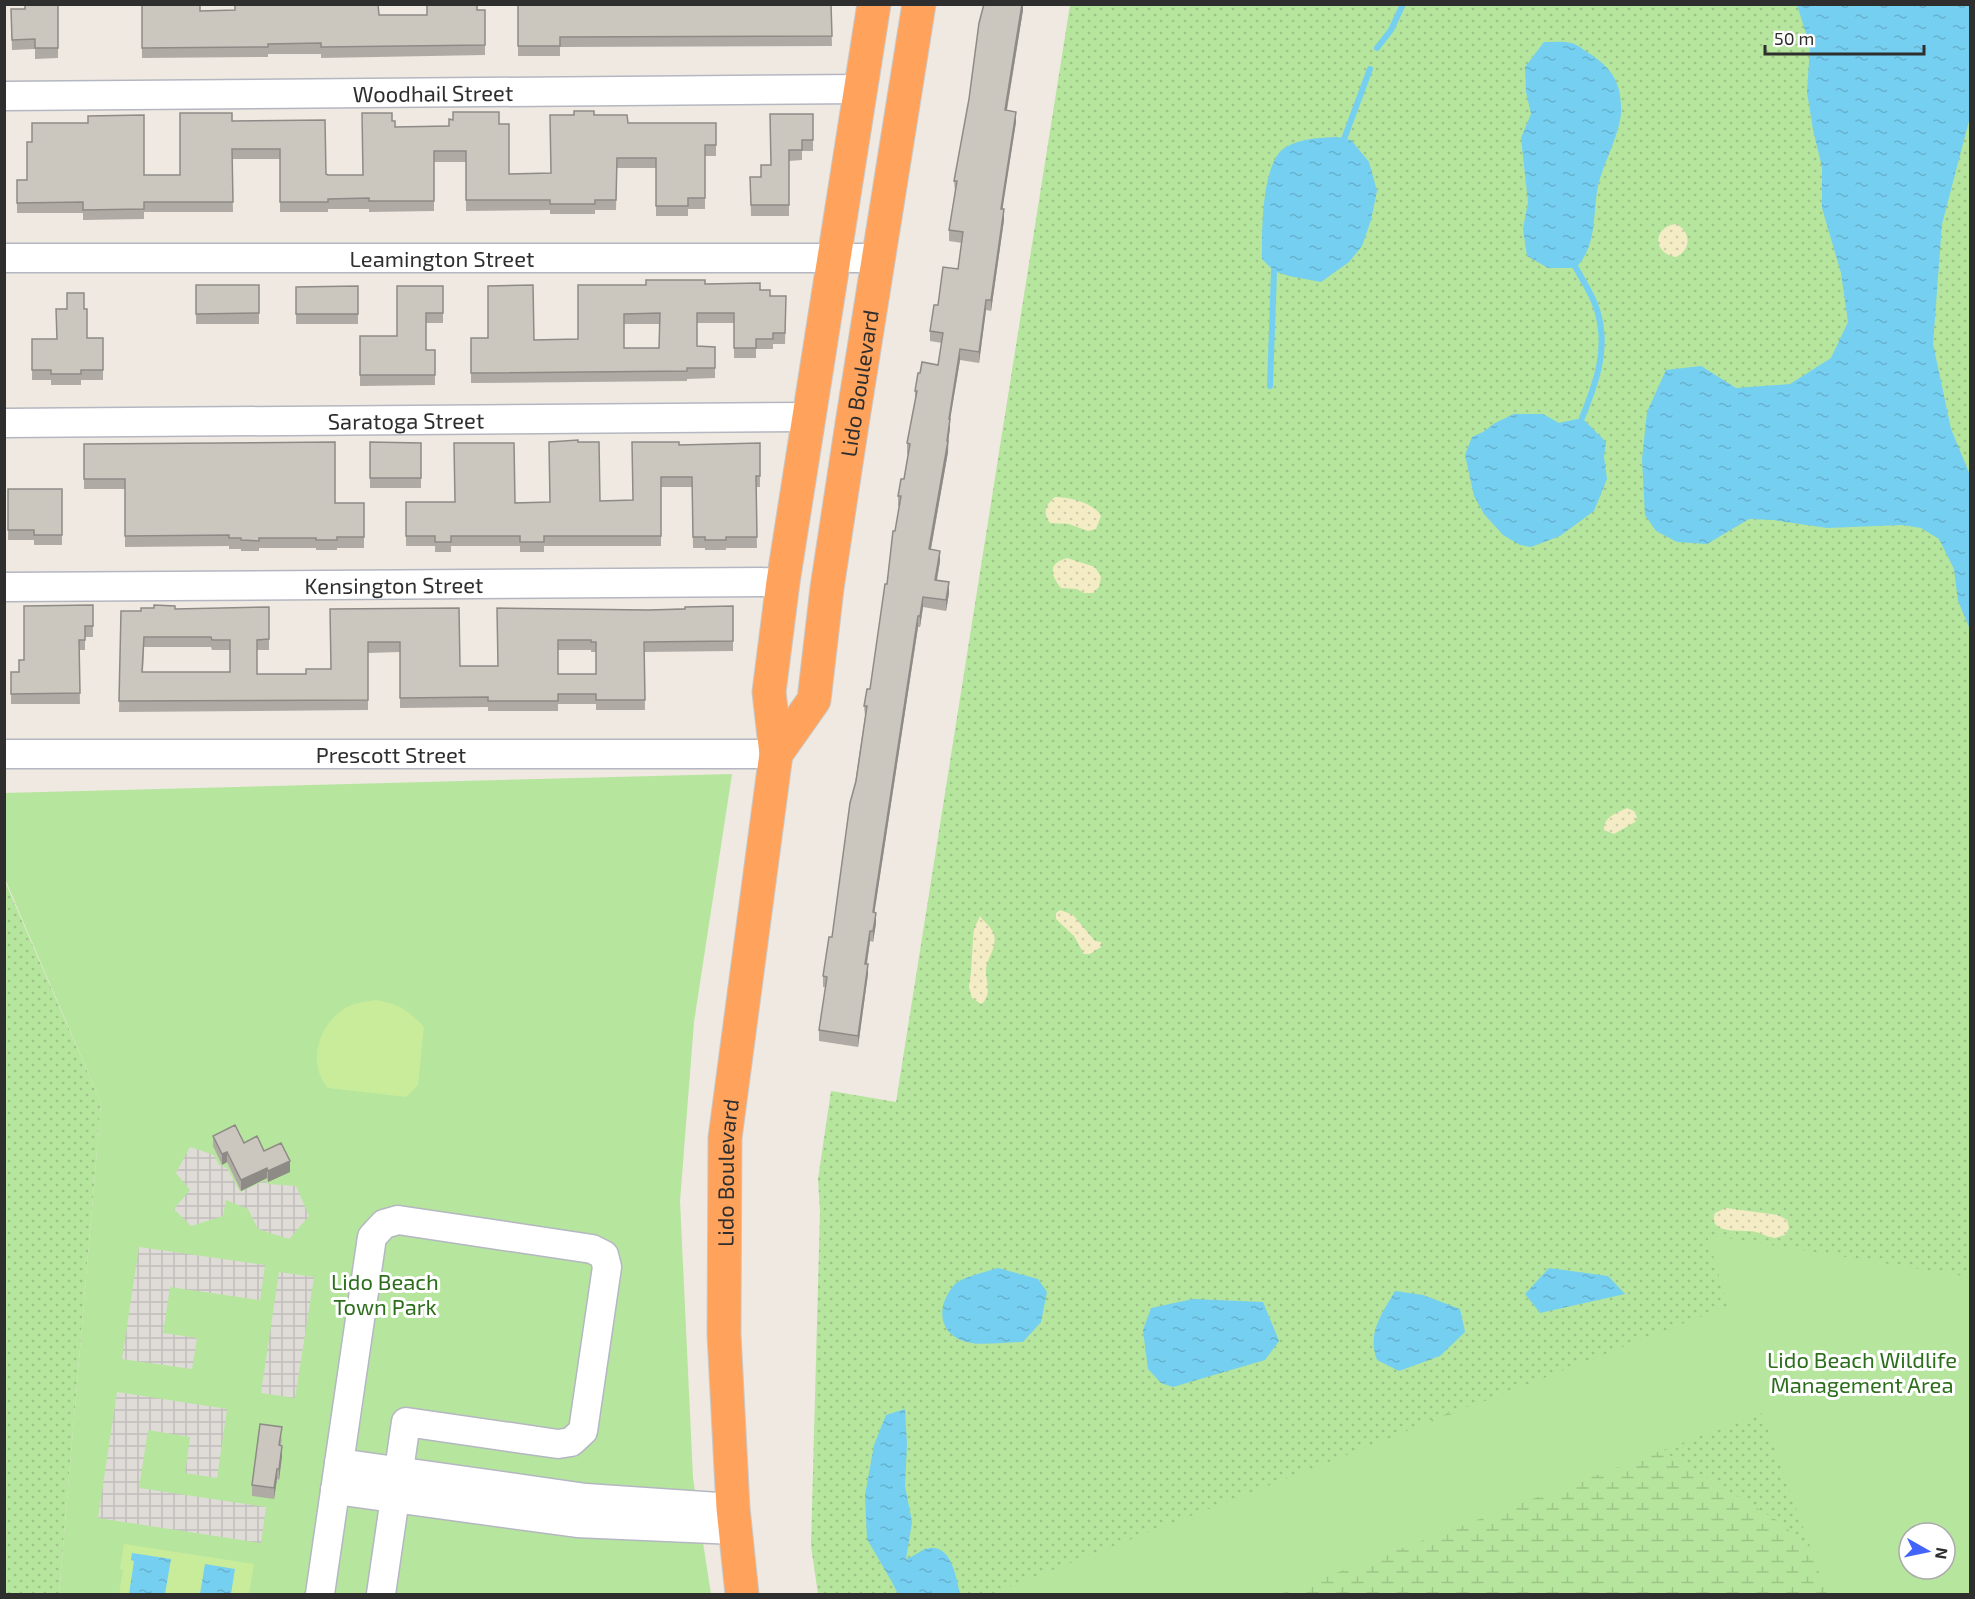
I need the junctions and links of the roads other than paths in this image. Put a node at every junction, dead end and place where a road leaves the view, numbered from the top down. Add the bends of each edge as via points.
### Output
1 (874, 4) edge
2 (919, 4) edge
3 (861, 89) junction
4 (4, 96) edge
5 (4, 258) edge
6 (879, 258) junction
7 (835, 259) junction
8 (808, 417) junction
9 (4, 423) edge
10 (783, 582) junction
11 (4, 587) edge
12 (4, 754) edge
13 (777, 754) junction
14 (337, 1477) junction
15 (397, 1485) junction
16 (734, 1519) junction
17 (320, 1594) edge
18 (381, 1594) edge
19 (742, 1594) edge

1 - 3 highway, Lido Boulevard
2 - 6 highway, Lido Boulevard
3 - 4 street, Woodhail Street
3 - 7 highway, Lido Boulevard
5 - 7 street, Leamington Street
6 - 7 street, Leamington Street
6 - 13 highway, Lido Boulevard via 827,588 814,700
7 - 8 highway, Lido Boulevard
8 - 9 street, Saratoga Street
8 - 10 highway, Lido Boulevard
10 - 11 street, Kensington Street
10 - 13 highway, Lido Boulevard via 769,692
12 - 13 street, Prescott Street
13 - 16 highway, Lido Boulevard via 725,1138 724,1334
14 - 15 street
14 - 15 street via 372,1237 384,1224 398,1220 592,1249 604,1255 607,1267 583,1431 571,1442 558,1444 406,1422
14 - 17 street
15 - 16 street via 577,1523
15 - 18 street
16 - 19 highway, Lido Boulevard

